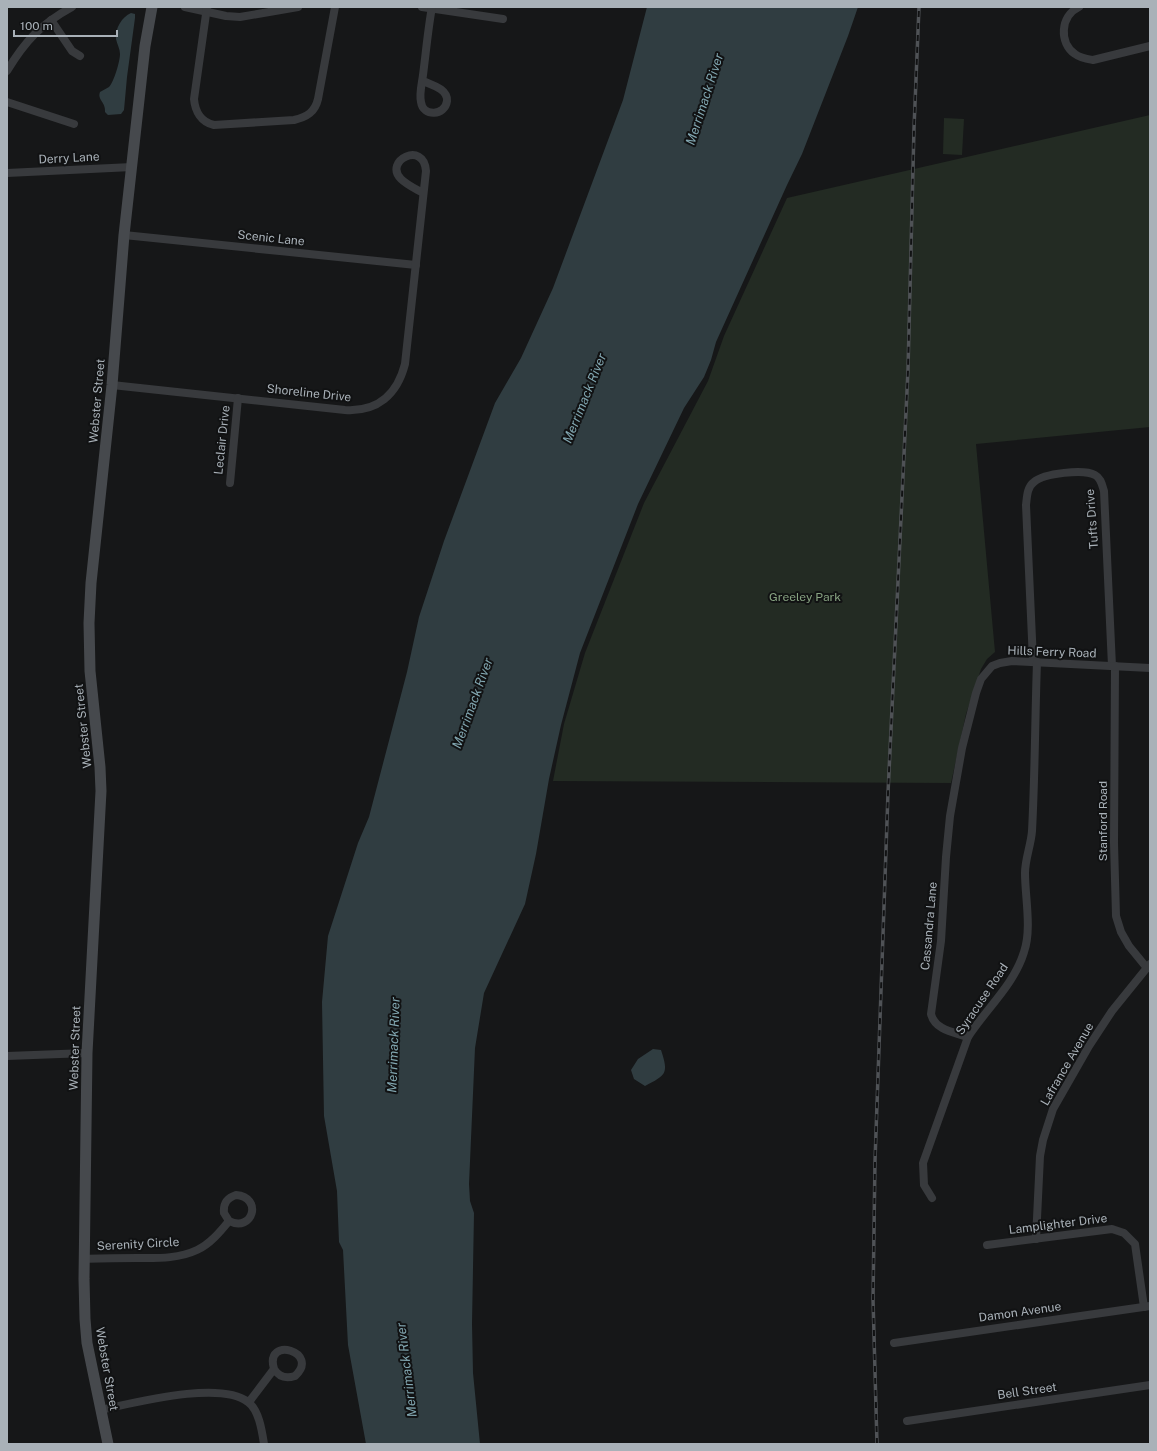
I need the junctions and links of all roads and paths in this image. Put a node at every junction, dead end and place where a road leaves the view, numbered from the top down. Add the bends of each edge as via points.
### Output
1 (72, 7) edge
2 (152, 7) edge
3 (185, 7) edge
4 (298, 7) edge
5 (335, 7) edge
6 (422, 7) edge
7 (1079, 7) edge
8 (432, 8) edge
9 (206, 9) edge
10 (503, 19) dead end
11 (51, 20) junction
12 (1150, 46) edge
13 (80, 56) dead end
14 (7, 71) edge
15 (423, 81) dead end
16 (7, 102) edge
17 (74, 124) dead end
18 (132, 167) junction
19 (7, 173) edge
20 (423, 193) junction
21 (124, 235) junction
22 (416, 265) junction
23 (112, 385) junction
24 (238, 398) junction
25 (230, 483) dead end
26 (1035, 662) junction
27 (1114, 666) junction
28 (1150, 668) edge
29 (954, 792) joint
30 (1148, 965) edge
31 (968, 1037) junction
32 (87, 1053) junction
33 (7, 1056) edge
34 (932, 1198) dead end
35 (229, 1221) dead end
36 (1036, 1239) junction
37 (987, 1245) dead end
38 (84, 1259) junction
39 (1147, 1306) edge
40 (894, 1342) dead end
41 (274, 1369) dead end
42 (1150, 1386) edge
43 (249, 1402) junction
44 (100, 1410) junction
45 (907, 1421) dead end
46 (108, 1444) edge
47 (264, 1444) edge

1 - 11 street
2 - 18 main road, Webster Street via 144,46
3 - 9 street
4 - 9 street via 240,17
5 - 9 street via 318,99 310,114 294,120 214,125 203,120 196,110 194,99
6 - 8 street
7 - 12 street via 1069,14 1063,31 1064,40 1075,55 1093,60
8 - 10 street
8 - 15 street
11 - 13 street via 72,51
11 - 14 street via 28,40
16 - 17 street
18 - 19 street, Derry Lane
18 - 21 main road, Webster Street
20 - 20 street, Shoreline Drive via 400,178 397,165 403,158 416,156 423,162 426,171
20 - 22 street, Shoreline Drive
21 - 22 street, Scenic Lane
21 - 23 main road, Webster Street
22 - 24 street, Shoreline Drive via 405,364 392,393 384,400 355,410
23 - 24 street, Shoreline Drive
23 - 32 main road, Webster Street via 88,623 101,791
24 - 25 street, Leclair Drive
26 - 27 street, Hills Ferry Road
26 - 27 street, Tufts Drive via 1026,505 1029,489 1034,482 1048,475 1089,472 1102,482 1104,491
26 - 29 street, Hills Ferry Road via 1000,663 992,666 981,678
26 - 31 street, Syracuse Road via 1032,834 1025,872 1028,933 1025,950 1010,982
27 - 28 street, Hills Ferry Road
27 - 30 street, Stanford Road via 1116,916 1126,941 1134,953
29 - 31 street, Cassandra Lane via 946,857 941,941 931,1014 932,1021 938,1027
30 - 36 street, Lafrance Avenue via 1112,1011 1053,1109 1040,1156
31 - 34 street, Syracuse Road via 923,1163 924,1185
32 - 33 street
32 - 38 main road, Webster Street
35 - 38 street, Serenity Circle via 204,1246 183,1255 159,1258
36 - 37 street, Lamplighter Drive
36 - 39 street, Lamplighter Drive via 1112,1229 1124,1233 1135,1244
38 - 44 main road, Webster Street via 85,1319
39 - 40 street, Damon Avenue
41 - 43 street
42 - 45 street, Bell Street
43 - 44 street via 231,1394 204,1392
43 - 47 street via 260,1421
44 - 46 main road, Webster Street

